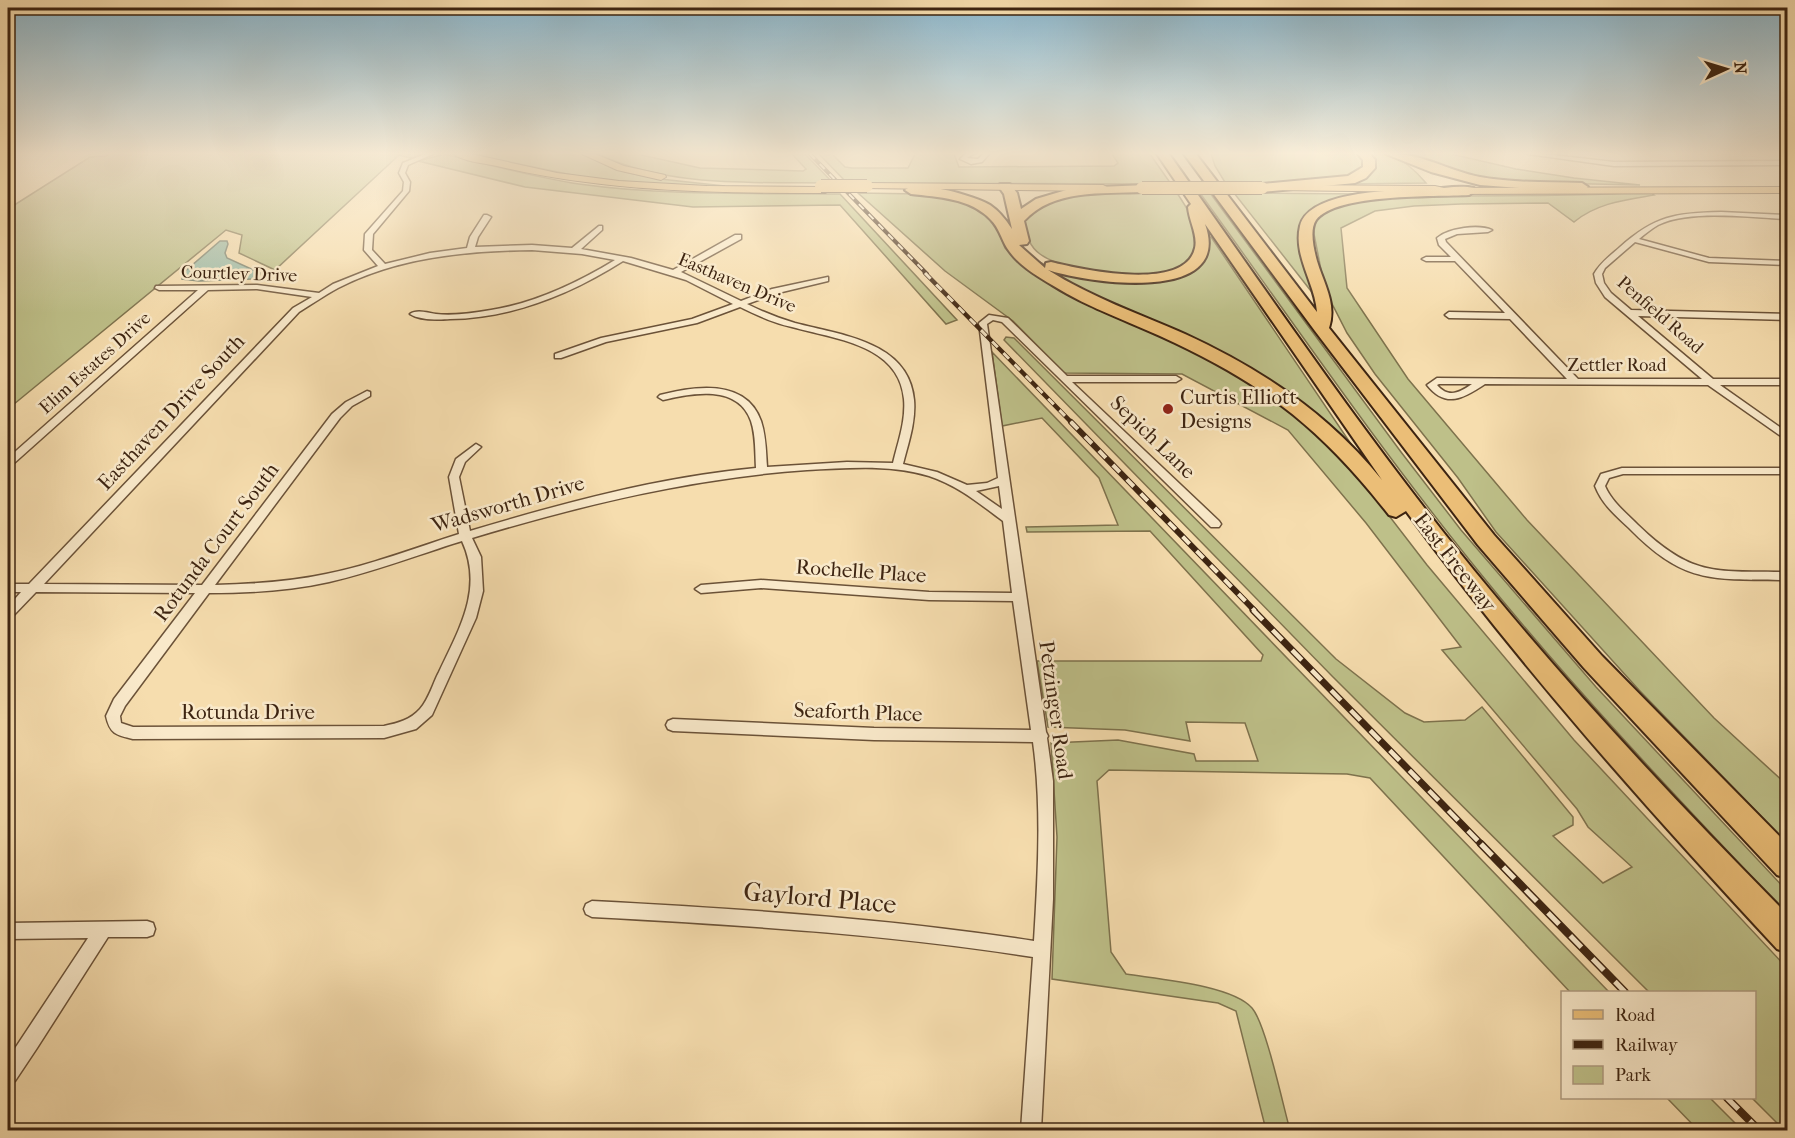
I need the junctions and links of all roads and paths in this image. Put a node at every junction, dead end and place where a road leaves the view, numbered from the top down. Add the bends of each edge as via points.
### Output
1 (392, 207) edge
2 (984, 207) edge
3 (1006, 207) edge
4 (1028, 207) edge
5 (1194, 207) edge
6 (1200, 207) edge
7 (1230, 207) edge
8 (1326, 207) edge
9 (487, 217) dead end
10 (1788, 217) edge
11 (1011, 225) junction
12 (599, 228) dead end
13 (1488, 230) dead end
14 (738, 237) dead end
15 (1635, 240) junction
16 (470, 250) junction
17 (573, 252) junction
18 (621, 259) junction
19 (1426, 259) dead end
20 (1458, 259) junction
21 (1788, 263) edge
22 (383, 266) junction
23 (675, 272) junction
24 (825, 279) dead end
25 (159, 288) dead end
26 (205, 288) junction
27 (318, 295) junction
28 (743, 304) junction
29 (1631, 313) junction
30 (414, 314) dead end
31 (1449, 315) dead end
32 (1513, 316) junction
33 (1788, 317) edge
34 (1321, 328) junction
35 (558, 357) dead end
36 (1064, 379) junction
37 (1176, 379) dead end
38 (1483, 381) dead end
39 (1575, 381) junction
40 (1711, 382) junction
41 (1788, 382) edge
42 (368, 394) dead end
43 (663, 397) dead end
44 (1788, 438) edge
45 (476, 447) dead end
46 (8, 463) edge
47 (897, 466) junction
48 (762, 470) junction
49 (1788, 471) edge
50 (1003, 480) junction
51 (965, 489) junction
52 (1008, 519) junction
53 (1215, 524) dead end
54 (465, 536) junction
55 (1788, 576) edge
56 (8, 588) edge
57 (32, 588) junction
58 (205, 589) junction
59 (701, 589) dead end
60 (1019, 597) junction
61 (1487, 603) junction
62 (8, 614) edge
63 (673, 725) dead end
64 (115, 726) joint
65 (1041, 736) junction
66 (1788, 866) edge
67 (592, 909) dead end
68 (147, 929) dead end
69 (103, 930) junction
70 (8, 931) edge
71 (1788, 938) edge
72 (1042, 950) junction
73 (8, 1074) edge
74 (1031, 1131) edge

1 - 22 street via 369,234 368,250
2 - 11 highway
3 - 11 highway
4 - 11 highway
5 - 11 highway via 1202,238 1200,255 1184,268 1148,278 1101,278 1059,269 1035,257
6 - 61 highway, East Freeway via 1393,481
7 - 34 highway, East Freeway
8 - 34 highway via 1307,226 1309,256 1326,309
9 - 16 street
10 - 15 street, Penfield Road via 1672,219 1656,224
11 - 61 highway via 1015,249 1043,273 1241,368 1290,399 1365,470 1453,582
12 - 17 street
13 - 20 street via 1445,234 1442,243
14 - 23 street
15 - 21 street via 1709,260
15 - 29 street, Penfield Road via 1598,274 1608,295
16 - 17 street, Easthaven Drive
16 - 22 street, Easthaven Drive
17 - 18 street, Easthaven Drive
18 - 23 street, Easthaven Drive
18 - 30 street via 577,285 526,304 455,317
19 - 20 street
20 - 32 street
22 - 27 street, Easthaven Drive South
23 - 28 street, Easthaven Drive
24 - 28 street via 775,291
25 - 26 street, Courtley Drive
26 - 27 street, Courtley Drive via 282,289
26 - 46 street, Elim Estates Drive
27 - 57 street, Easthaven Drive South via 286,319
28 - 35 street via 694,321 582,346
28 - 47 street, Easthaven Drive via 778,321 870,348 897,368 910,402
29 - 33 street
29 - 40 street, Penfield Road
31 - 32 street
32 - 39 street
34 - 66 highway, East Freeway via 1527,588 1641,714
36 - 37 street
36 - 50 street, Petzinger Road via 1005,320 992,317 983,323
36 - 53 street, Sepich Lane
38 - 39 street, Zettler Road
39 - 40 street, Zettler Road
40 - 41 street, Zettler Road
40 - 44 street, Penfield Road
42 - 58 street, Rotunda Court South via 336,417
43 - 48 street via 708,390 739,400 754,415
45 - 54 street, Rotunda Drive via 460,461 454,477
47 - 48 street, Wadsworth Drive
47 - 51 street, Wadsworth Drive via 936,475
48 - 54 street, Wadsworth Drive via 586,500
49 - 55 street via 1632,471 1612,473 1601,481 1602,492 1611,505 1662,552 1686,567 1724,575
50 - 51 street
50 - 52 street, Petzinger Road
51 - 52 street, Wadsworth Drive
52 - 60 street, Petzinger Road
54 - 58 street, Wadsworth Drive via 333,577 267,587
54 - 64 street, Rotunda Drive via 475,557 477,591 470,618 427,711 411,724 384,732 133,733
56 - 57 street, Wadsworth Drive
57 - 58 street, Wadsworth Drive
57 - 62 street, Easthaven Drive South
58 - 64 street, Rotunda Court South via 119,704 113,716
59 - 60 street, Rochelle Place via 761,584 929,596
60 - 65 street, Petzinger Road
61 - 71 highway, East Freeway via 1662,804
63 - 65 street, Seaforth Place
65 - 72 street, Petzinger Road via 1048,836
67 - 72 street, Gaylord Place via 730,916 960,936
68 - 69 street
69 - 70 street
69 - 73 street
72 - 74 street, Petzinger Road

